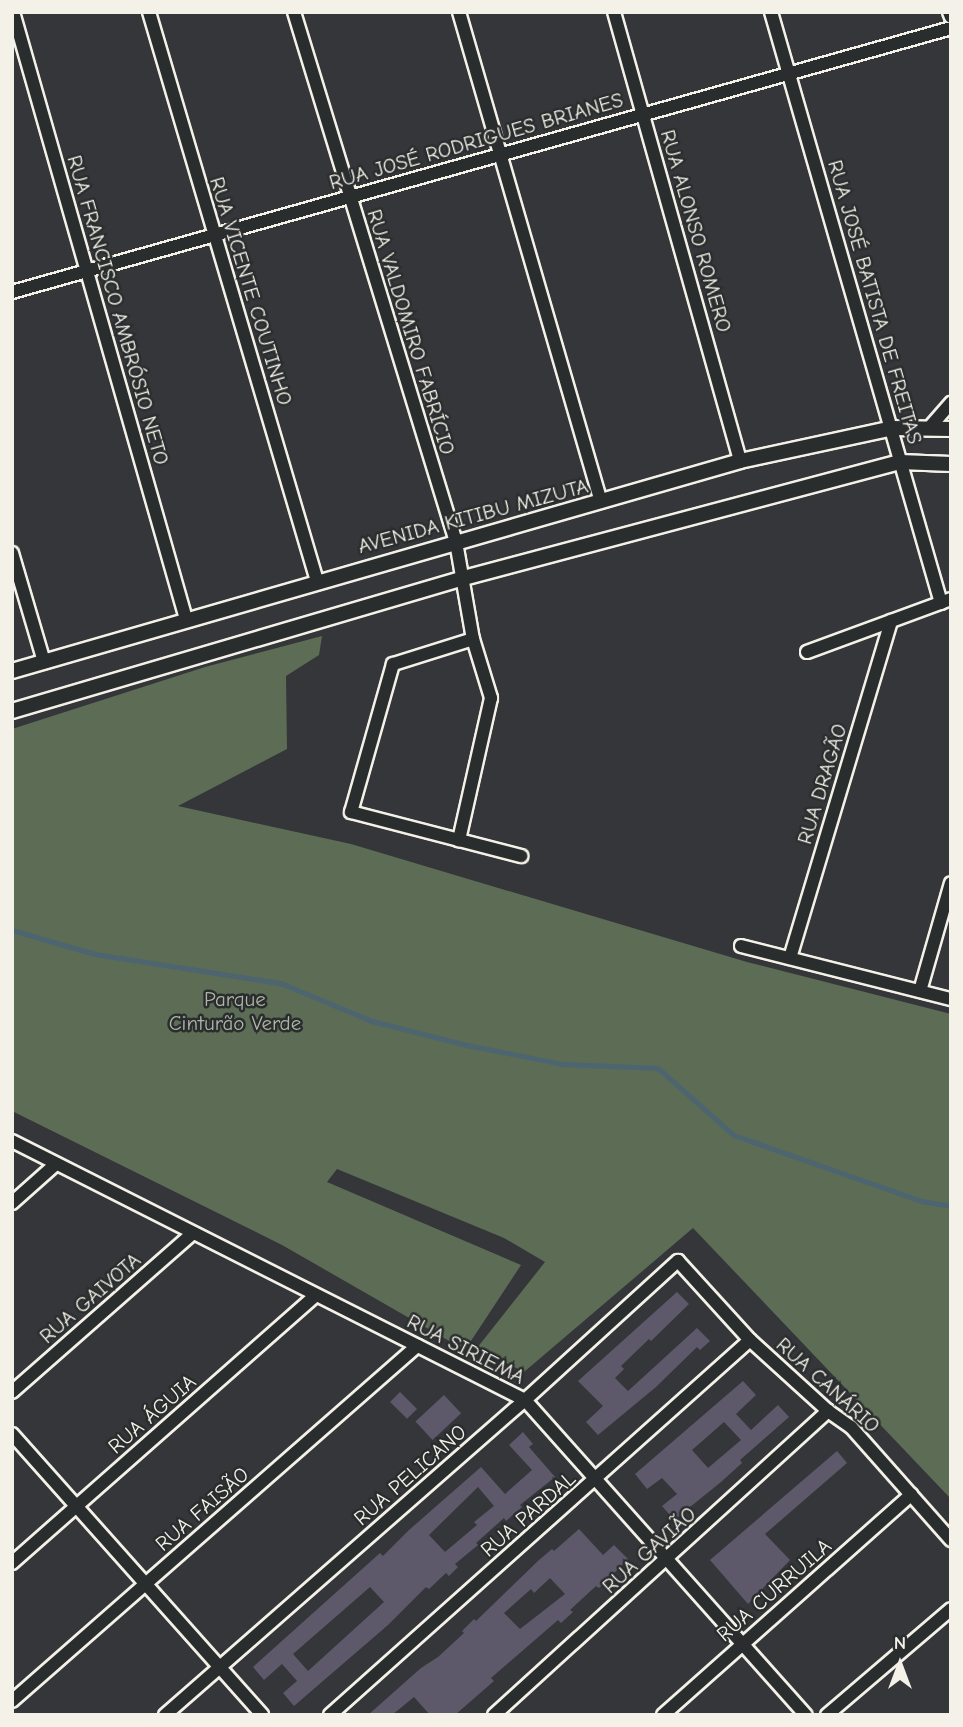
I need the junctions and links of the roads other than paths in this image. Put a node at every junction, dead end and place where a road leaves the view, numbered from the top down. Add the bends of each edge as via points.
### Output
1 (13, 12) edge
2 (149, 12) edge
3 (294, 12) edge
4 (459, 12) edge
5 (614, 12) edge
6 (771, 12) edge
7 (949, 12) edge
8 (951, 17) edge
9 (951, 28) edge
10 (790, 73) junction
11 (643, 114) junction
12 (499, 155) junction
13 (349, 197) junction
14 (214, 235) junction
15 (87, 271) junction
16 (12, 292) edge
17 (951, 403) edge
18 (892, 428) junction
19 (930, 428) junction
20 (951, 429) edge
21 (740, 461) junction
22 (900, 463) junction
23 (951, 464) edge
24 (601, 502) junction
25 (456, 542) junction
26 (12, 553) edge
27 (460, 579) junction
28 (317, 581) junction
29 (946, 601) edge
30 (186, 618) junction
31 (891, 621) junction
32 (473, 639) junction
33 (807, 652) dead end
34 (44, 662) junction
35 (12, 671) edge
36 (12, 711) edge
37 (459, 839) junction
38 (521, 856) dead end
39 (951, 883) edge
40 (741, 946) dead end
41 (790, 958) junction
42 (920, 991) junction
43 (951, 999) edge
44 (12, 1141) edge
45 (56, 1164) junction
46 (12, 1203) edge
47 (193, 1233) junction
48 (678, 1261) joint
49 (316, 1295) junction
50 (750, 1340) junction
51 (416, 1346) junction
52 (12, 1392) edge
53 (525, 1400) junction
54 (828, 1411) junction
55 (12, 1434) edge
56 (596, 1480) junction
57 (911, 1495) junction
58 (76, 1506) junction
59 (951, 1540) edge
60 (668, 1560) junction
61 (12, 1563) edge
62 (145, 1584) junction
63 (951, 1609) edge
64 (743, 1644) junction
65 (219, 1667) junction
66 (12, 1701) edge
67 (165, 1715) edge
68 (262, 1715) edge
69 (330, 1715) edge
70 (494, 1715) edge
71 (663, 1715) edge
72 (806, 1715) edge
73 (827, 1715) edge

1 - 15 street, RUA FRANCISCO AMBRÓSIO NETO
2 - 14 street, RUA VICENTE COUTINHO
3 - 13 street, RUA VALDOMIRO FABRÍCIO
4 - 12 street
5 - 11 street, RUA ALONSO ROMERO
6 - 10 street, RUA JOSÉ BATISTA DE FREITAS
7 - 8 street
9 - 10 street, RUA JOSÉ RODRIGUES BRIANES
10 - 11 street, RUA JOSÉ RODRIGUES BRIANES
10 - 18 street, RUA JOSÉ BATISTA DE FREITAS
11 - 12 street, RUA JOSÉ RODRIGUES BRIANES
11 - 21 street, RUA ALONSO ROMERO
12 - 13 street, RUA JOSÉ RODRIGUES BRIANES
12 - 24 street
13 - 14 street, RUA JOSÉ RODRIGUES BRIANES
13 - 25 street, RUA VALDOMIRO FABRÍCIO
14 - 15 street, RUA JOSÉ RODRIGUES BRIANES
14 - 28 street, RUA VICENTE COUTINHO
15 - 16 street, RUA JOSÉ RODRIGUES BRIANES
15 - 30 street, RUA FRANCISCO AMBRÓSIO NETO
17 - 19 street
18 - 19 street, AVENIDA KITIBU MIZUTA
18 - 21 street, AVENIDA KITIBU MIZUTA
18 - 22 street, RUA JOSÉ BATISTA DE FREITAS
19 - 20 street, AVENIDA KITIBU MIZUTA
21 - 24 street, AVENIDA KITIBU MIZUTA
22 - 23 street
22 - 27 street
22 - 29 street, RUA JOSÉ BATISTA DE FREITAS
24 - 25 street, AVENIDA KITIBU MIZUTA
25 - 27 street, RUA VALDOMIRO FABRÍCIO
25 - 28 street, AVENIDA KITIBU MIZUTA
26 - 34 street
27 - 32 street, RUA VALDOMIRO FABRÍCIO
27 - 36 street
28 - 30 street, AVENIDA KITIBU MIZUTA
29 - 31 street
30 - 34 street, AVENIDA KITIBU MIZUTA
31 - 33 street
31 - 41 street, RUA DRAGÃO
32 - 37 street, RUA VALDOMIRO FABRÍCIO via 491,698
32 - 37 street via 393,664 351,812
34 - 35 street, AVENIDA KITIBU MIZUTA
37 - 38 street
39 - 42 street
40 - 41 street
41 - 42 street
42 - 43 street
44 - 45 street, RUA SIRIEMA
45 - 46 street
45 - 47 street, RUA SIRIEMA
47 - 49 street, RUA SIRIEMA
47 - 52 street, RUA GAIVOTA
48 - 50 street, RUA CANÁRIO
48 - 53 street, RUA PELICANO
49 - 51 street, RUA SIRIEMA
49 - 58 street, RUA ÁGUIA
50 - 54 street, RUA CANÁRIO
50 - 56 street, RUA PARDAL
51 - 53 street, RUA SIRIEMA
51 - 62 street, RUA FAISÃO
53 - 56 street, RUA SIRIEMA
53 - 65 street, RUA PELICANO
54 - 57 street, RUA CANÁRIO via 850,1427
54 - 60 street, RUA GAVIÃO
55 - 58 street
56 - 60 street, RUA SIRIEMA
56 - 69 street, RUA PARDAL
57 - 59 street, RUA CANÁRIO
57 - 64 street, RUA CURRUILA
58 - 61 street, RUA ÁGUIA
58 - 62 street
60 - 64 street, RUA SIRIEMA
60 - 70 street, RUA GAVIÃO
62 - 65 street
62 - 66 street, RUA FAISÃO
63 - 73 street
64 - 71 street, RUA CURRUILA
64 - 72 street, RUA SIRIEMA
65 - 67 street, RUA PELICANO
65 - 68 street

